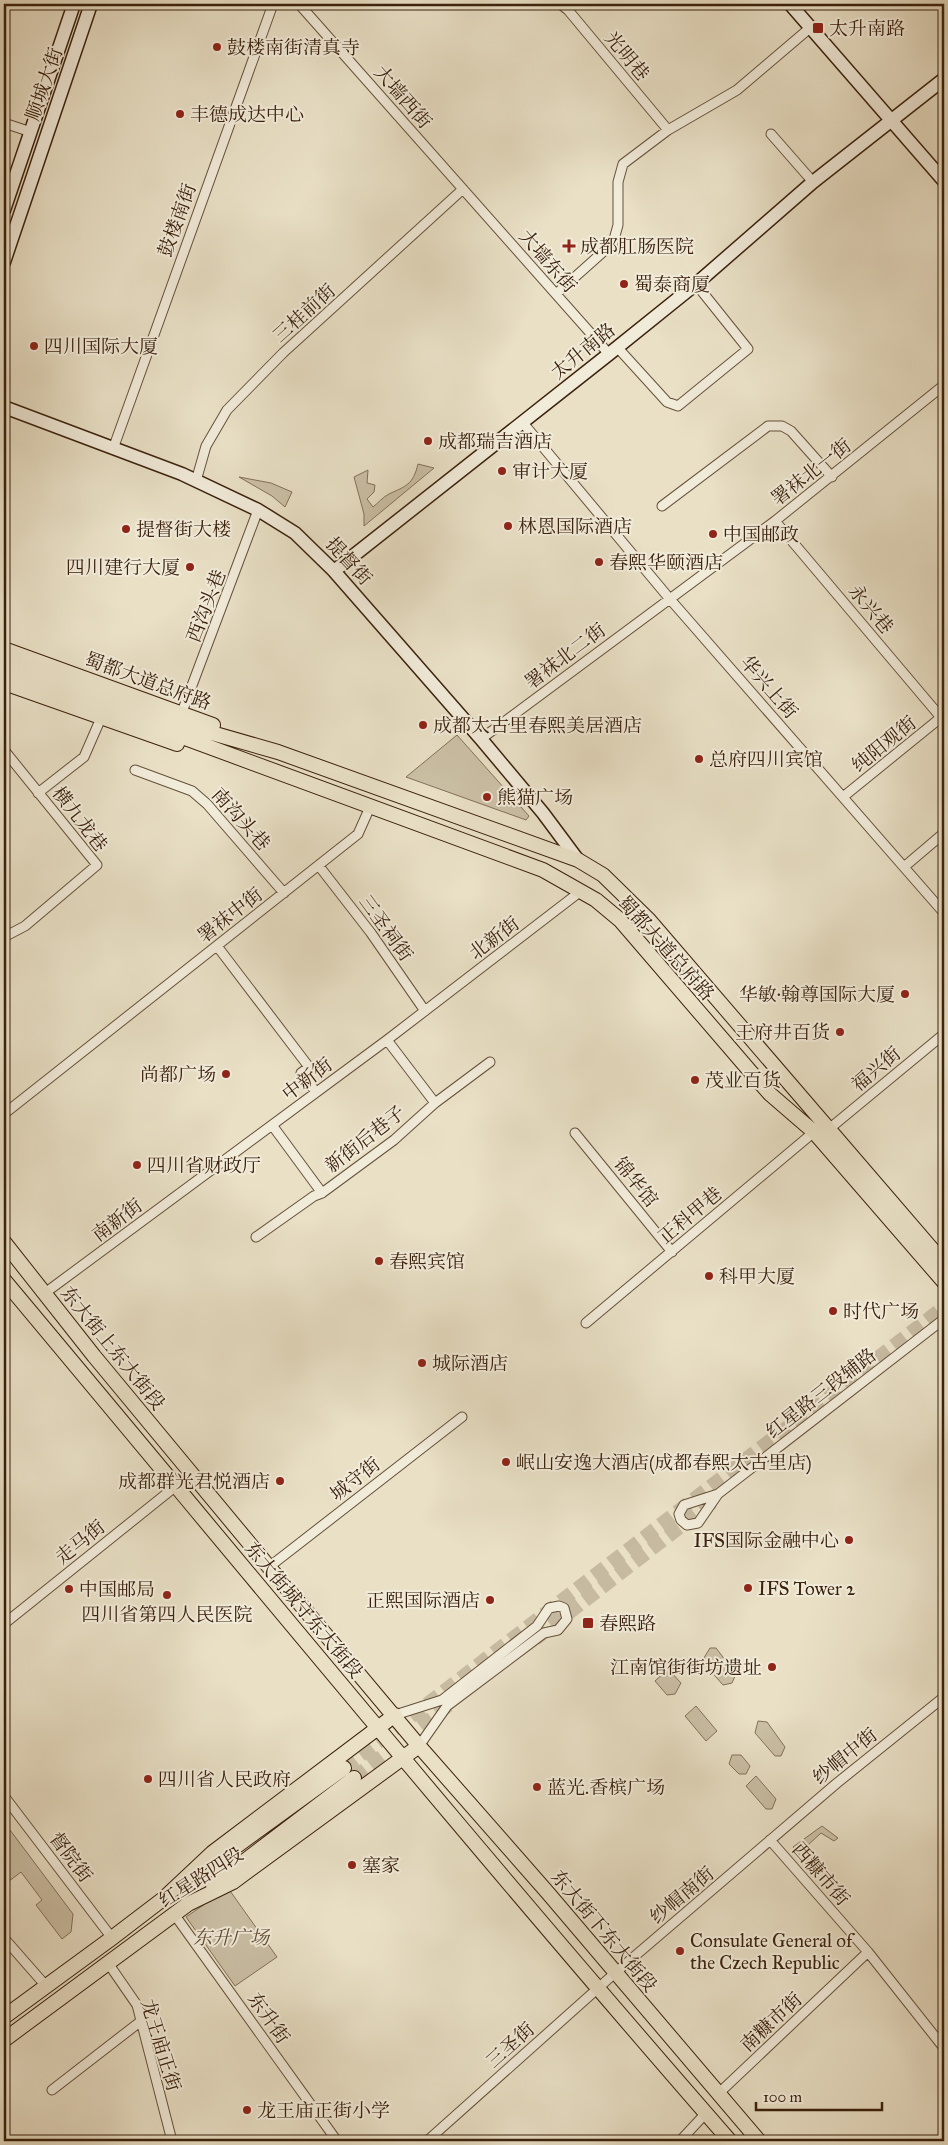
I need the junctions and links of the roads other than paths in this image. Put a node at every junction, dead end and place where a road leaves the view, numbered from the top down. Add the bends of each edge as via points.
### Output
1 (74, 4) edge
2 (91, 4) edge
3 (273, 4) edge
4 (299, 4) edge
5 (560, 4) edge
6 (790, 4) edge
7 (811, 28) junction
8 (944, 79) edge
9 (894, 120) junction
10 (4, 123) edge
11 (668, 130) junction
12 (31, 132) junction
13 (771, 134) dead end
14 (944, 181) edge
15 (813, 182) junction
16 (462, 189) junction
17 (4, 210) edge
18 (4, 262) edge
19 (696, 284) junction
20 (556, 294) junction
21 (613, 351) junction
22 (944, 385) edge
23 (4, 407) edge
24 (523, 423) junction
25 (113, 449) junction
26 (832, 477) junction
27 (196, 481) junction
28 (662, 506) dead end
29 (258, 510) junction
30 (775, 521) junction
31 (334, 571) junction
32 (669, 598) junction
33 (6, 661) edge
34 (182, 712) junction
35 (101, 718) junction
36 (943, 718) edge
37 (481, 739) junction
38 (4, 750) edge
39 (278, 752) junction
40 (135, 770) dead end
41 (269, 770) junction
42 (38, 793) junction
43 (843, 798) junction
44 (370, 807) junction
45 (944, 833) edge
46 (578, 860) junction
47 (319, 866) junction
48 (904, 868) junction
49 (581, 891) junction
50 (284, 893) junction
51 (944, 913) edge
52 (4, 936) edge
53 (217, 946) junction
54 (425, 1011) junction
55 (944, 1034) edge
56 (387, 1040) junction
57 (490, 1062) dead end
58 (316, 1092) junction
59 (435, 1103) junction
60 (4, 1114) edge
61 (272, 1125) junction
62 (829, 1129) junction
63 (814, 1132) junction
64 (574, 1133) dead end
65 (208, 1172) joint
66 (322, 1193) junction
67 (256, 1237) dead end
68 (4, 1242) edge
69 (672, 1252) junction
70 (944, 1263) edge
71 (4, 1280) edge
72 (944, 1282) edge
73 (45, 1294) junction
74 (944, 1319) edge
75 (586, 1323) dead end
76 (462, 1418) dead end
77 (194, 1477) joint
78 (176, 1486) junction
79 (718, 1494) tunnel mouth
80 (269, 1567) junction
81 (4, 1624) edge
82 (943, 1697) edge
83 (395, 1715) junction
84 (377, 1727) junction
85 (419, 1746) junction
86 (402, 1759) junction
87 (4, 1796) edge
88 (770, 1840) junction
89 (162, 1900) junction
90 (188, 1904) junction
91 (174, 1914) junction
92 (4, 1938) edge
93 (112, 1938) junction
94 (868, 1952) junction
95 (108, 1963) junction
96 (615, 1973) junction
97 (46, 1986) junction
98 (597, 1989) junction
99 (4, 2017) edge
100 (141, 2020) junction
101 (4, 2040) edge
102 (944, 2048) edge
103 (52, 2090) dead end
104 (718, 2094) junction
105 (706, 2113) junction
106 (172, 2141) edge
107 (337, 2141) edge
108 (427, 2141) edge
109 (680, 2141) edge
110 (730, 2141) edge
111 (759, 2141) edge

1 - 12 main road, 顺城大街
2 - 18 main road, 顺城大街
3 - 25 street, 鼓楼南街
4 - 16 street, 大墙西街
5 - 11 street, 光明巷
6 - 7 main road
7 - 9 main road
7 - 11 street via 736,90
8 - 9 main road, 太升南路
9 - 14 main road
9 - 15 main road, 太升南路
10 - 12 street
11 - 20 street via 623,164 618,182 618,226 613,243
12 - 17 main road, 顺城大街
13 - 15 street
15 - 19 main road, 太升南路
16 - 20 street, 大墙东街
16 - 27 street, 三桂前街 via 227,410 206,446
19 - 21 main road, 太升南路
19 - 21 street, 大墙东街 via 748,349 678,406 667,402
20 - 21 street, 大墙东街
21 - 24 main road, 太升南路
22 - 26 street, 署袜北一街
23 - 25 main road, 提督街
24 - 31 main road, 太升南路
24 - 32 street, 华兴上街
25 - 27 main road, 提督街
26 - 28 street via 790,430 782,426 768,426
26 - 30 street, 署袜北一街
27 - 29 main road, 提督街
29 - 31 main road, 提督街 via 295,533
29 - 34 street, 西沟头巷
30 - 32 street, 署袜北一街
30 - 36 street, 永兴巷
31 - 37 main road, 提督街
32 - 37 street, 署袜北二街
32 - 43 street, 华兴上街
33 - 34 main road, 蜀都大道总府路
33 - 35 main road, 蜀都大道总府路
33 - 39 main road, 蜀都大道总府路 via 184,725
33 - 41 main road, 蜀都大道总府路
34 - 39 main road, 蜀都大道总府路
35 - 41 main road, 蜀都大道总府路 via 176,744
35 - 42 street via 84,757
36 - 43 street, 纯阳观街
37 - 46 main road, 提督街
38 - 42 street, 横九龙巷
39 - 46 main road, 蜀都大道总府路
40 - 50 street, 南沟头巷 via 192,791
41 - 44 main road, 蜀都大道总府路
42 - 52 street, 横九龙巷 via 97,864 25,926
43 - 48 street, 华兴上街
44 - 47 street, 署袜中街 via 358,834
44 - 49 main road, 蜀都大道总府路 via 543,870
45 - 48 street
46 - 62 main road, 蜀都大道总府路 via 603,874 628,897
47 - 50 street, 署袜中街
47 - 54 street, 三圣祠街
48 - 51 street, 华兴上街
49 - 54 street, 北新街
49 - 63 main road, 蜀都大道总府路 via 620,920 770,1094
50 - 53 street, 署袜中街
53 - 58 street via 308,1067 301,1073
53 - 60 street, 署袜中街
54 - 56 street, 中新街
55 - 62 street, 福兴街
56 - 58 street, 中新街
56 - 59 street
57 - 59 street, 新街后巷子
58 - 61 street, 中新街
59 - 66 street, 新街后巷子 via 394,1140
61 - 65 street, 中新街
61 - 66 street
62 - 70 main road, 蜀都大道总府路
63 - 69 street, 正科甲巷
63 - 72 main road, 蜀都大道总府路
64 - 69 street, 锦华馆
65 - 73 street, 南新街
66 - 67 street, 新街后巷子
68 - 73 main road, 东大街上东大街段
69 - 75 street, 正科甲巷
71 - 78 main road, 东大街上东大街段
73 - 77 main road, 东大街上东大街段
74 - 79 street, 红星路三段辅路
76 - 80 street, 城守街
77 - 80 main road, 东大街城守东大街段
78 - 81 street, 走马街
78 - 84 main road, 东大街城守东大街段
80 - 83 main road, 东大街城守东大街段
82 - 88 street, 纱帽中街
83 - 84 main road, 红星路四段
83 - 85 main road, 东大街城守东大街段
83 - 85 street via 442,1700 538,1626 549,1608 564,1608 567,1619 562,1627 544,1633 447,1706
84 - 86 main road, 东大街城守东大街段
84 - 89 main road, 红星路四段 via 212,1853
85 - 86 main road, 红星路四段
85 - 96 main road, 东大街下东大街段
86 - 90 main road, 红星路四段 via 233,1882
86 - 98 main road
87 - 93 street, 督院街
88 - 94 street, 西糠市街
88 - 96 street, 纱帽南街
89 - 90 main road via 349,1773
89 - 93 main road, 红星路四段
90 - 91 main road, 红星路四段
91 - 95 main road, 红星路四段
91 - 107 street, 东升街
92 - 97 street
93 - 97 main road, 红星路四段
94 - 102 street, 西糠市街
94 - 104 street, 南糠市街
95 - 100 street, 龙王庙正街 via 137,2005
95 - 101 main road, 红星路四段
96 - 98 street, 三圣街
96 - 104 main road, 东大街下东大街段
97 - 99 main road, 红星路四段
98 - 105 main road
98 - 108 street, 三圣街
100 - 103 street
100 - 106 street, 龙王庙正街
104 - 111 main road, 东大街下东大街段
105 - 109 street
105 - 110 main road

